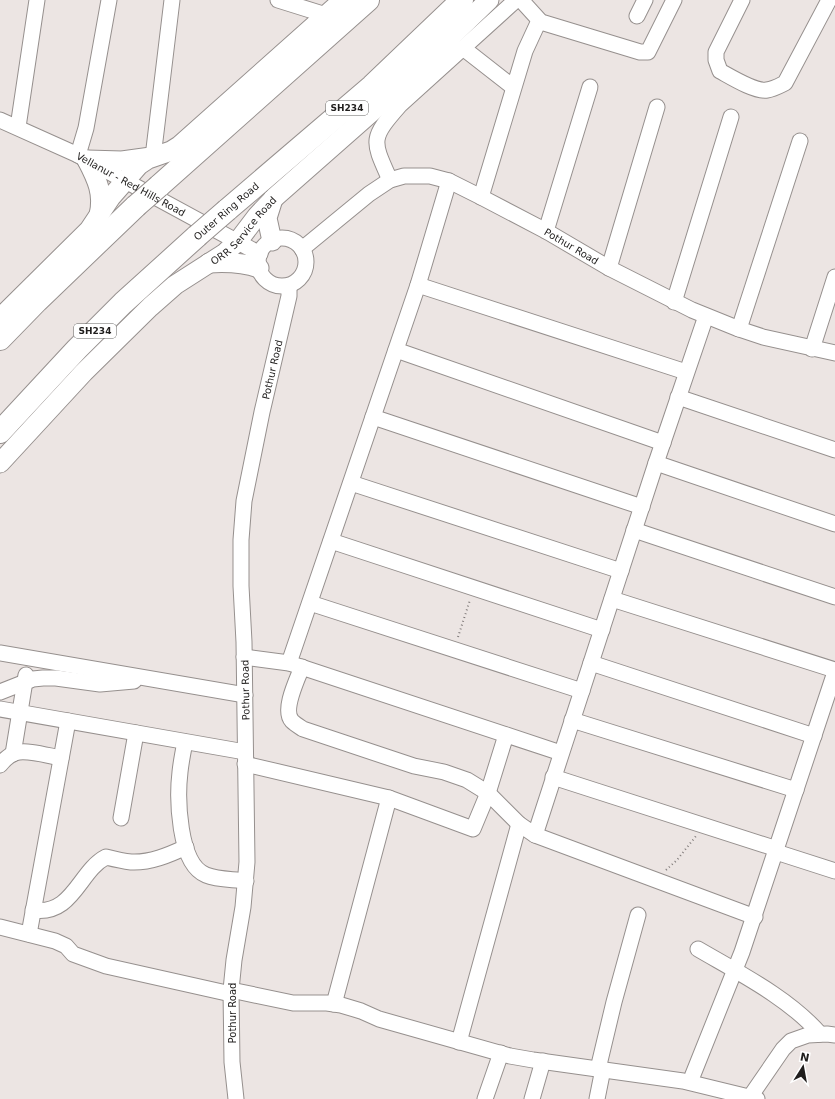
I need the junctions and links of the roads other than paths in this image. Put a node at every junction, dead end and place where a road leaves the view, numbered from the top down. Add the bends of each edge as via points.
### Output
1 (37, 0) edge
2 (109, 0) edge
3 (172, 0) edge
4 (278, 0) edge
5 (343, 0) edge
6 (368, 0) edge
7 (462, 0) edge
8 (489, 0) edge
9 (516, 0) edge
10 (521, 0) edge
11 (644, 0) edge
12 (674, 0) edge
13 (742, 0) edge
14 (829, 0) edge
15 (326, 15) junction
16 (637, 16) dead end
17 (541, 22) junction
18 (463, 48) junction
19 (513, 87) junction
20 (590, 88) dead end
21 (657, 107) dead end
22 (731, 118) dead end
23 (0, 120) edge
24 (18, 128) junction
25 (800, 141) dead end
26 (153, 157) junction
27 (82, 158) junction
28 (125, 180) junction
29 (390, 180) junction
30 (449, 181) junction
31 (481, 198) junction
32 (273, 199) junction
33 (98, 215) junction
34 (546, 231) junction
35 (238, 241) junction
36 (302, 249) junction
37 (264, 254) junction
38 (209, 263) junction
39 (609, 268) junction
40 (835, 277) edge
41 (418, 285) junction
42 (289, 286) junction
43 (674, 302) junction
44 (706, 316) junction
45 (0, 318) edge
46 (739, 329) junction
47 (0, 339) edge
48 (812, 349) junction
49 (396, 350) junction
50 (835, 353) edge
51 (686, 372) junction
52 (678, 397) junction
53 (373, 417) junction
54 (0, 432) edge
55 (663, 443) junction
56 (835, 450) edge
57 (5, 458) edge
58 (656, 463) junction
59 (351, 483) junction
60 (642, 507) junction
61 (835, 524) edge
62 (634, 530) junction
63 (331, 541) junction
64 (621, 571) junction
65 (835, 597) edge
66 (612, 599) junction
67 (310, 603) junction
68 (602, 630) junction
69 (0, 653) edge
70 (244, 657) junction
71 (29, 658) junction
72 (591, 663) junction
73 (68, 665) junction
74 (296, 665) junction
75 (835, 671) edge
76 (56, 678) junction
77 (148, 678) junction
78 (25, 682) junction
79 (582, 691) junction
80 (0, 692) edge
81 (244, 695) junction
82 (0, 709) edge
83 (20, 712) junction
84 (572, 720) junction
85 (68, 721) junction
86 (136, 733) junction
87 (506, 735) junction
88 (814, 736) junction
89 (185, 742) junction
90 (561, 753) junction
91 (13, 754) junction
92 (61, 758) junction
93 (245, 758) junction
94 (0, 765) edge
95 (553, 777) junction
96 (796, 790) junction
97 (488, 793) junction
98 (389, 798) junction
99 (121, 818) dead end
100 (519, 824) junction
101 (535, 836) junction
102 (186, 847) junction
103 (776, 851) junction
104 (835, 871) edge
105 (246, 881) junction
106 (33, 910) junction
107 (638, 915) dead end
108 (755, 917) junction
109 (0, 927) edge
110 (29, 934) junction
111 (698, 949) dead end
112 (735, 971) junction
113 (231, 992) junction
114 (334, 1004) junction
115 (828, 1035) edge
116 (459, 1042) junction
117 (501, 1053) junction
118 (542, 1061) junction
119 (601, 1069) junction
120 (690, 1082) junction
121 (754, 1098) edge
122 (236, 1099) edge
123 (485, 1099) edge
124 (532, 1099) edge
125 (597, 1099) edge

1 - 24 street
2 - 27 street
3 - 26 street
4 - 15 street
5 - 15 main road
6 - 47 highway, bridge via 136,206
7 - 54 highway, Outer Ring Road / SH234, bridge via 372,86 123,303
8 - 32 main road, ORR Service Road via 392,94
9 - 18 street
10 - 17 street
11 - 16 street
12 - 17 street via 648,52 640,52
13 - 14 street via 716,52 716,60 720,71 756,89 766,91 785,83
15 - 26 main road via 188,138 171,151
17 - 19 street via 524,51
18 - 19 street
18 - 29 street via 400,105 379,131 376,143 378,154
19 - 31 street
20 - 34 street
21 - 39 street
22 - 43 street
23 - 24 street, Vellanur - Red Hills Road
24 - 27 street, Vellanur - Red Hills Road
25 - 46 street
26 - 27 main road via 122,161
26 - 28 main road via 139,165
27 - 28 street, Vellanur - Red Hills Road
27 - 33 main road via 96,177 100,191 101,204
28 - 33 main road
28 - 35 street, Vellanur - Red Hills Road
29 - 30 street, Pothur Road via 414,175
29 - 36 street, Pothur Road
30 - 31 street, Pothur Road
30 - 41 street
31 - 34 street, Pothur Road
32 - 35 main road, ORR Service Road
32 - 37 main road
33 - 45 main road via 73,247
34 - 39 street, Pothur Road
35 - 37 street, Vellanur - Red Hills Road
35 - 38 main road, ORR Service Road
36 - 37 street via 294,241 283,238
36 - 42 street via 306,260 305,271 298,281
37 - 38 main road via 247,264
37 - 42 street via 261,273 267,281 277,286
38 - 57 main road, ORR Service Road via 175,285 150,307 84,372
39 - 43 street, Pothur Road
40 - 48 street
41 - 49 street
41 - 51 street
42 - 70 street, Pothur Road via 288,303 244,501 241,586
43 - 44 street, Pothur Road
44 - 46 street, Pothur Road
44 - 51 street
46 - 48 street, Pothur Road
48 - 50 street, Pothur Road
49 - 53 street
49 - 55 street
51 - 52 street
52 - 55 street
52 - 56 street
53 - 59 street
53 - 60 street
55 - 58 street
58 - 60 street
58 - 61 street
59 - 63 street
59 - 64 street
60 - 62 street
62 - 64 street
62 - 65 street
63 - 67 street
63 - 68 street
64 - 66 street
66 - 68 street
66 - 75 street
67 - 74 street
67 - 79 street
68 - 72 street
69 - 71 street
70 - 74 street
70 - 81 street, Pothur Road
71 - 73 street
71 - 78 street
72 - 79 street
72 - 88 street
73 - 76 street
73 - 77 street
74 - 87 street
74 - 97 street via 288,712 292,721 303,729 414,766 456,775
75 - 88 street
76 - 77 street via 100,684
76 - 78 street
77 - 81 street
78 - 80 street
78 - 83 street
79 - 84 street
81 - 93 street, Pothur Road
82 - 83 street
83 - 85 street
83 - 91 street
84 - 90 street
84 - 96 street
85 - 86 street
85 - 92 street
86 - 89 street
86 - 99 street
87 - 90 street
87 - 97 street
88 - 96 street
89 - 93 street
89 - 102 street via 179,802
90 - 95 street
91 - 92 street via 29,753
91 - 94 street
92 - 106 street
93 - 98 street
93 - 105 street, Pothur Road
95 - 101 street
95 - 103 street
96 - 103 street
97 - 98 street via 474,830
97 - 100 street
98 - 114 street
100 - 101 street
100 - 116 street
101 - 108 street
102 - 105 street via 197,870 206,875
102 - 106 street via 157,859 141,862 106,857 94,866 67,899 55,908 42,912
103 - 104 street
103 - 108 street
105 - 113 street, Pothur Road
106 - 110 street
107 - 119 street via 614,1002
108 - 112 street
109 - 110 street
110 - 113 street via 55,941 66,946 73,954 106,966
111 - 112 street
112 - 115 street
112 - 120 street
113 - 114 street via 293,1003
113 - 122 street, Pothur Road via 232,1062
114 - 116 street
115 - 121 street via 808,1035 791,1041
116 - 117 street
117 - 118 street
117 - 123 street
118 - 119 street
118 - 124 street
119 - 120 street
119 - 125 street
120 - 121 street

